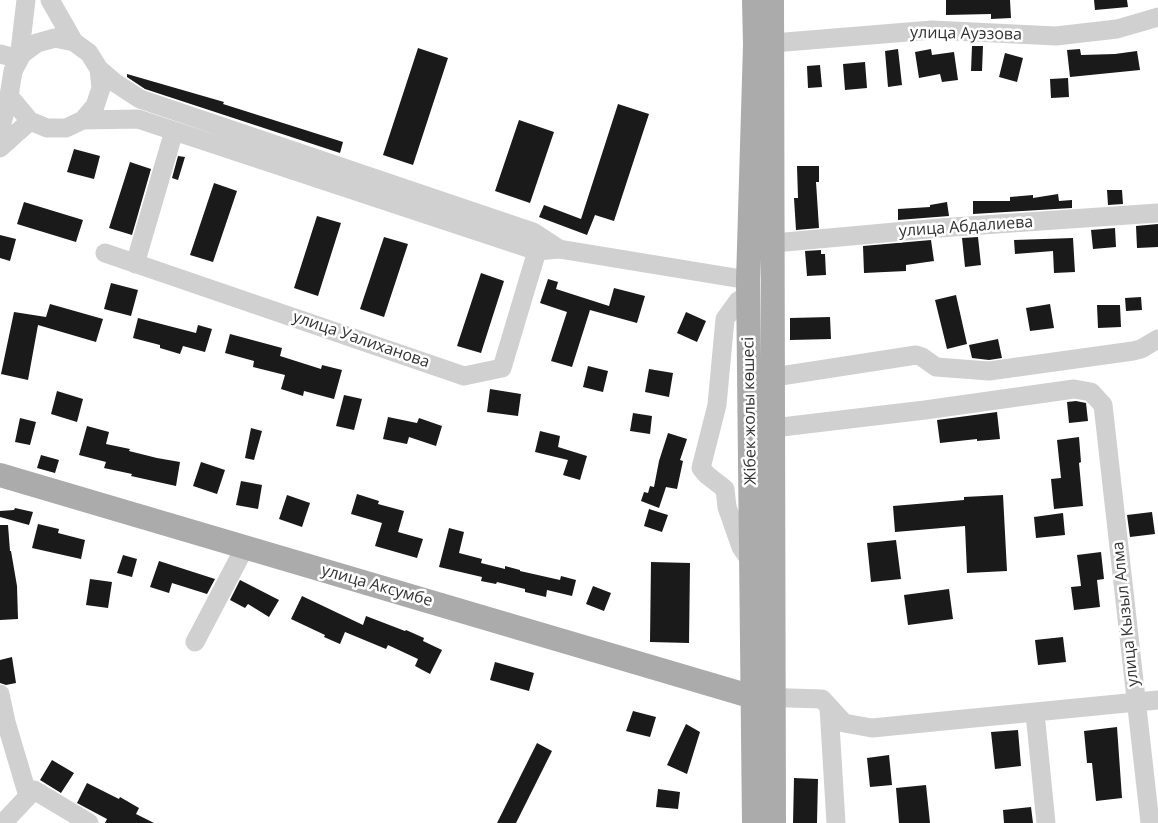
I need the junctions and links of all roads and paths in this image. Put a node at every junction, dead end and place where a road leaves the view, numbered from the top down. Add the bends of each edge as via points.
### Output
1 (26, 0) edge
2 (50, 0) edge
3 (754, 0) edge
4 (772, 0) edge
5 (1158, 18) edge
6 (74, 42) junction
7 (773, 43) junction
8 (0, 54) edge
9 (19, 58) junction
10 (99, 69) junction
11 (9, 96) junction
12 (83, 120) junction
13 (30, 121) junction
14 (0, 131) edge
15 (174, 131) junction
16 (0, 148) edge
17 (1158, 213) edge
18 (774, 243) junction
19 (559, 249) junction
20 (537, 251) junction
21 (105, 254) dead end
22 (135, 264) junction
23 (749, 287) junction
24 (1158, 339) edge
25 (774, 377) junction
26 (773, 428) junction
27 (0, 474) edge
28 (245, 547) junction
29 (752, 563) junction
30 (195, 642) dead end
31 (0, 694) edge
32 (763, 697) junction
33 (1158, 700) edge
34 (1136, 702) junction
35 (830, 708) junction
36 (1035, 713) junction
37 (28, 796) junction
38 (3, 823) edge
39 (89, 823) edge
40 (754, 823) edge
41 (774, 823) edge
42 (836, 823) edge
43 (1046, 823) edge
44 (1150, 823) edge

1 - 9 street
2 - 6 street
3 - 23 main road, Жібек жолы көшесі
4 - 7 main road, Жібек жолы көшесі
5 - 7 street, улица Ауэзова via 1117,29 1056,36 932,30
6 - 9 street via 55,38 37,43
6 - 10 street via 89,53
7 - 18 main road, Жібек жолы көшесі
8 - 9 street
9 - 11 street via 12,70
10 - 12 street via 101,88 95,106
10 - 19 street via 140,99 533,232
11 - 13 street
11 - 14 street
12 - 13 street via 66,128 47,128
12 - 15 street via 138,120
13 - 16 street
15 - 20 street
15 - 22 street
17 - 18 street, улица Абдалиева
18 - 25 main road, Жібек жолы көшесі
19 - 20 street
19 - 23 street
20 - 22 street, улица Уалиханова via 502,368 464,376
21 - 22 street, улица Уалиханова
23 - 29 main road, Жібек жолы көшесі
23 - 29 street via 725,319 717,405 701,468 706,476 726,489 726,507 741,547
24 - 25 street via 1133,351 989,371 936,367 916,355
25 - 26 main road, Жібек жолы көшесі
26 - 32 main road, Жібек жолы көшесі
26 - 34 street, улица Кызыл Алма via 1074,389 1091,392 1102,405
27 - 28 main road, улица Аксумбе
28 - 30 street
28 - 32 main road, улица Аксумбе
29 - 32 main road, Жібек жолы көшесі
31 - 37 street
32 - 35 street via 822,700
32 - 40 main road, Жібек жолы көшесі
32 - 41 main road, Жібек жолы көшесі
33 - 34 street
34 - 36 street
34 - 44 street, улица Кызыл Алма
35 - 36 street via 844,723 872,728
35 - 42 street
36 - 43 street
37 - 38 street
37 - 39 street via 34,790

